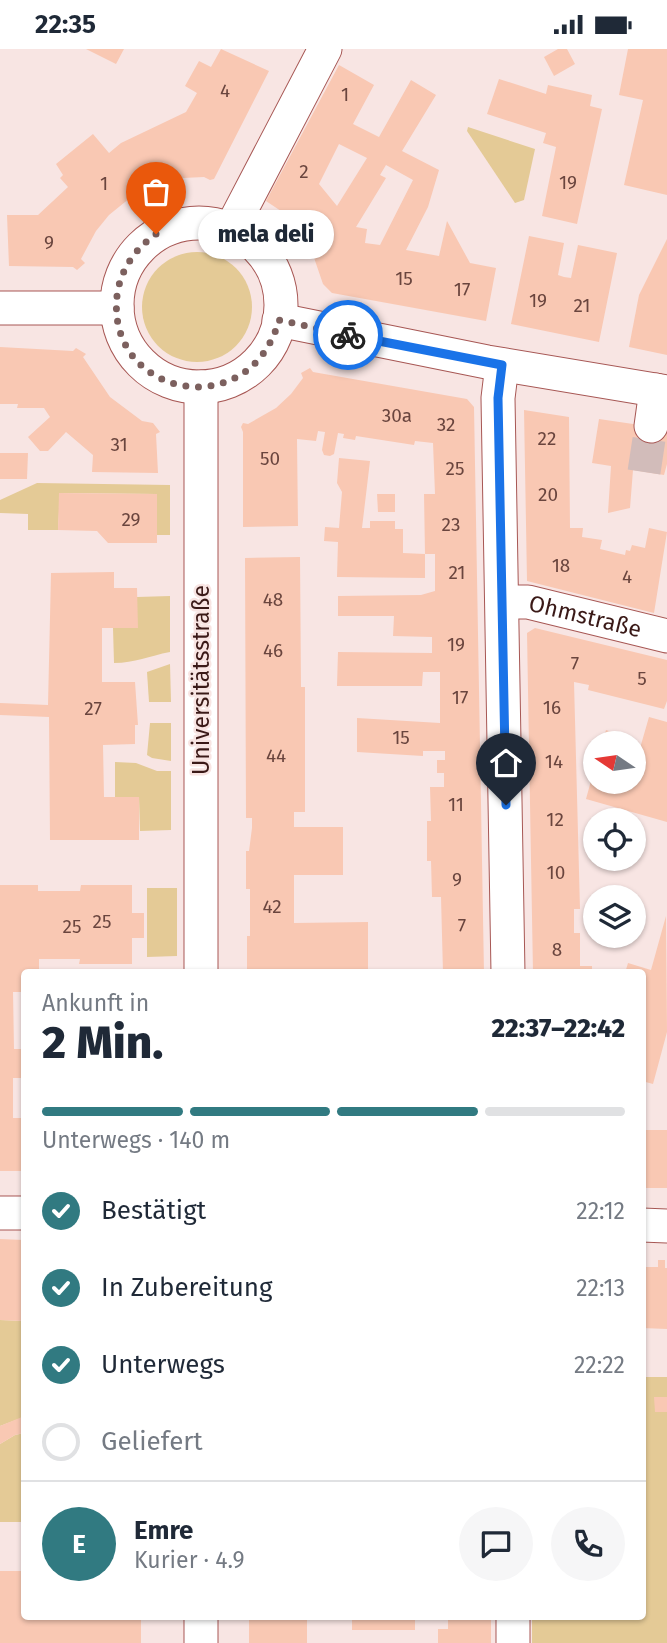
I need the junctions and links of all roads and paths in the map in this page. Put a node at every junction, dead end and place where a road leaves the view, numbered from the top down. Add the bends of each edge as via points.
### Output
1 (325, 49) edge
2 (231, 229) junction
3 (0, 308) edge
4 (117, 308) junction
5 (279, 320) junction
6 (502, 365) junction
7 (201, 387) junction
8 (662, 391) edge
9 (651, 426) tunnel mouth
10 (503, 602) junction
11 (667, 636) edge
12 (201, 969) edge
13 (507, 969) edge
14 (0, 1213) edge
15 (21, 1213) edge
16 (646, 1225) edge
17 (667, 1226) edge
18 (201, 1620) edge
19 (513, 1620) edge
20 (201, 1643) edge
21 (513, 1643) edge

1 - 2 street
2 - 4 street via 193,223 156,234 129,262 118,289
2 - 5 street via 253,243 273,270 280,295
3 - 4 street
4 - 7 street via 125,342 147,369 177,385
5 - 6 street
5 - 7 street via 272,342 252,367 223,384
6 - 8 street
6 - 10 street via 498,398
7 - 12 street, Universitätsstraße
8 - 9 street
10 - 11 street, Ohmstraße via 528,603
10 - 13 street via 495,902
14 - 15 street
16 - 17 street
18 - 20 street
19 - 21 street

